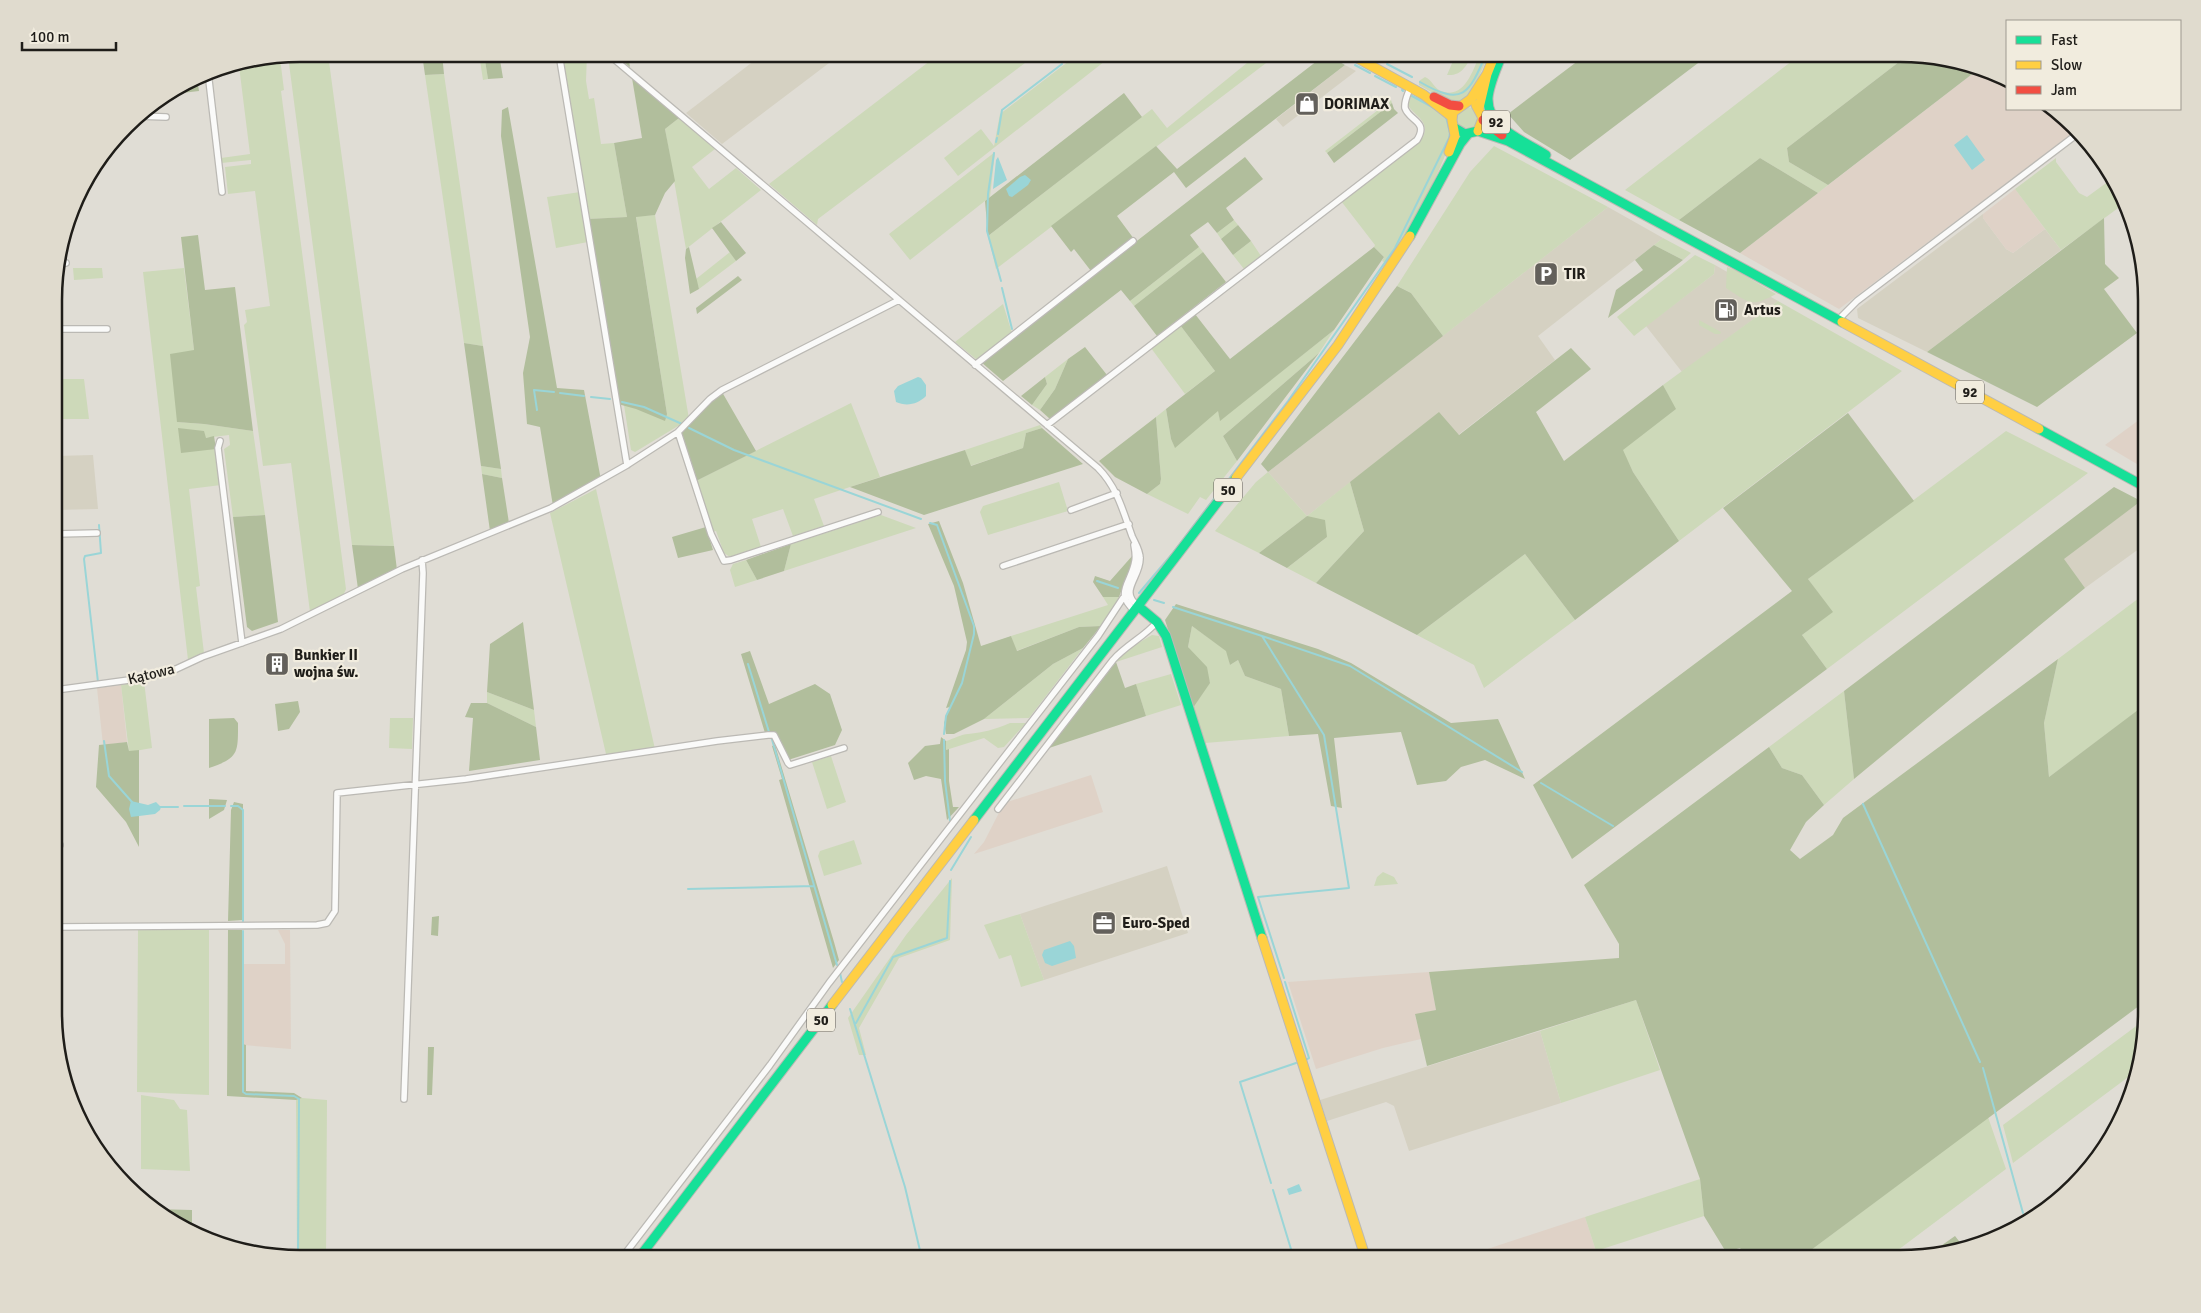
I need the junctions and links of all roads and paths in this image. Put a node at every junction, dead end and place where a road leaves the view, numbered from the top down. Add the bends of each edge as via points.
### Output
1 (560, 62) edge
2 (617, 62) edge
3 (1364, 62) edge
4 (1492, 62) edge
5 (1499, 62) edge
6 (1487, 74) junction
7 (209, 81) edge
8 (1410, 88) junction
9 (1424, 95) junction
10 (1463, 104) junction
11 (1479, 108) junction
12 (149, 116) edge
13 (166, 117) dead end
14 (1452, 118) junction
15 (1483, 120) junction
16 (1455, 128) junction
17 (1478, 131) junction
18 (1468, 134) junction
19 (2074, 137) edge
20 (1508, 140) junction
21 (1554, 165) junction
22 (1440, 179) junction
23 (222, 192) dead end
24 (1133, 241) dead end
25 (899, 300) junction
26 (1838, 320) junction
27 (62, 329) edge
28 (107, 329) dead end
29 (975, 365) junction
30 (1047, 425) junction
31 (678, 432) junction
32 (220, 441) dead end
33 (627, 465) junction
34 (2138, 483) edge
35 (1116, 493) junction
36 (1071, 510) dead end
37 (878, 512) dead end
38 (1129, 524) junction
39 (97, 533) dead end
40 (62, 534) edge
41 (422, 560) junction
42 (1003, 566) dead end
43 (1127, 596) junction
44 (1137, 609) junction
45 (1155, 624) junction
46 (242, 643) junction
47 (62, 689) edge
48 (844, 748) dead end
49 (415, 785) junction
50 (998, 809) dead end
51 (62, 927) edge
52 (404, 1099) dead end
53 (628, 1250) edge
54 (645, 1250) edge
55 (1363, 1250) edge

1 - 33 street
2 - 25 street
3 - 8 main road
4 - 6 main road
5 - 21 main road, 92 via 1488,98 1492,116 1499,125 1548,157
6 - 10 main road via 1472,99
6 - 11 main road
7 - 23 street
8 - 9 main road
8 - 30 street via 1405,106 1420,127 1417,140
9 - 10 main road
9 - 14 main road
10 - 11 main road
10 - 14 main road
11 - 15 main road
12 - 13 street
14 - 16 main road
15 - 17 main road
15 - 20 main road, 92
16 - 18 main road
16 - 22 main road, 50
17 - 18 main road
17 - 20 main road, 92
18 - 22 main road, 50
19 - 26 street via 1857,301
20 - 21 main road, 92
21 - 26 main road, 92
22 - 44 main road, 50 via 1403,248 1348,332
24 - 29 street
25 - 29 street
25 - 31 street, Kątowa via 722,390
26 - 34 main road, 92
27 - 28 street
29 - 30 street
30 - 35 street via 1098,468
31 - 33 street, Kątowa
31 - 37 street via 711,534 724,561
32 - 46 street via 218,448
33 - 41 street, Kątowa via 551,508
35 - 36 street
35 - 38 street
38 - 42 street
38 - 43 street via 1140,560
39 - 40 street
41 - 46 street, Kątowa via 281,629
41 - 49 street
43 - 44 street via 1127,605
43 - 53 street
44 - 45 main road
44 - 54 main road, 50
45 - 50 street via 1121,650
45 - 55 main road via 1168,647
46 - 47 street, Kątowa via 151,678
48 - 49 street via 790,765 774,735
49 - 51 street via 337,793 335,912 327,923
49 - 52 street

